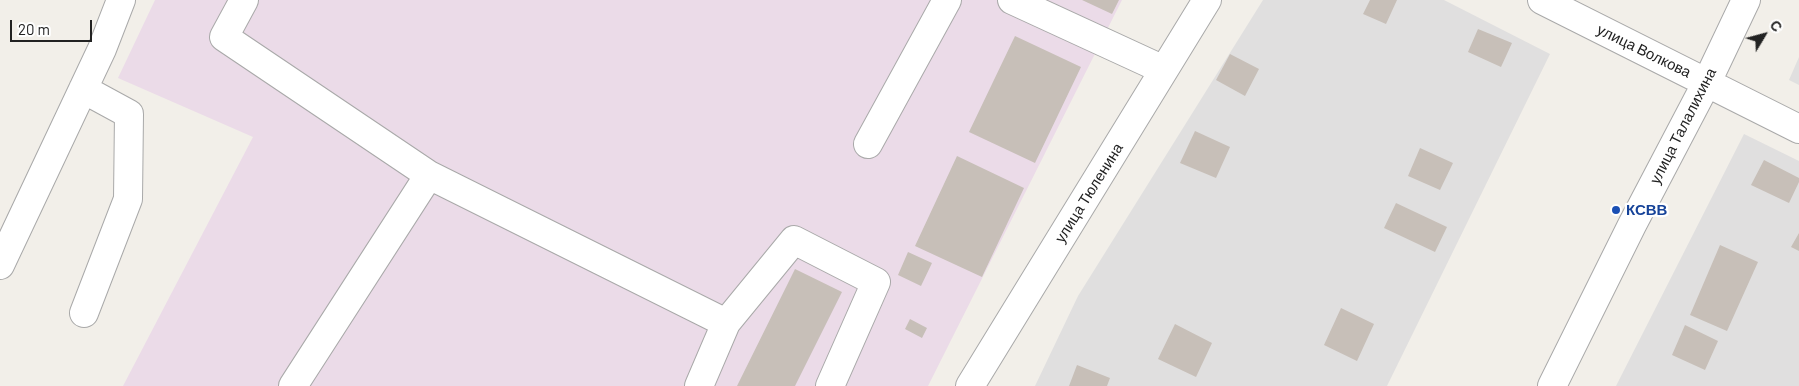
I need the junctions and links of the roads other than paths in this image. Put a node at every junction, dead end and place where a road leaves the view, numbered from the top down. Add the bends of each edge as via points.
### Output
1 (121, 0) edge
2 (244, 0) edge
3 (947, 0) edge
4 (1012, 0) edge
5 (1207, 0) edge
6 (1542, 0) edge
7 (1746, 0) edge
8 (1164, 70) junction
9 (1707, 82) junction
10 (83, 89) junction
11 (1799, 129) edge
12 (868, 144) dead end
13 (429, 175) junction
14 (0, 265) edge
15 (84, 313) dead end
16 (726, 323) junction
17 (293, 386) edge
18 (699, 386) edge
19 (830, 386) edge
20 (970, 386) edge
21 (1552, 386) edge

1 - 10 street
2 - 13 street via 224,38
3 - 12 street
4 - 8 street
5 - 8 street, улица Тюленина
6 - 9 street, улица Волкова
7 - 9 street, улица Талалихина
8 - 20 street, улица Тюленина
9 - 11 street, улица Волкова
9 - 21 street, улица Талалихина
10 - 14 street
10 - 15 street via 130,114 128,199
13 - 16 street
13 - 17 street
16 - 18 street
16 - 19 street via 794,240 876,282

